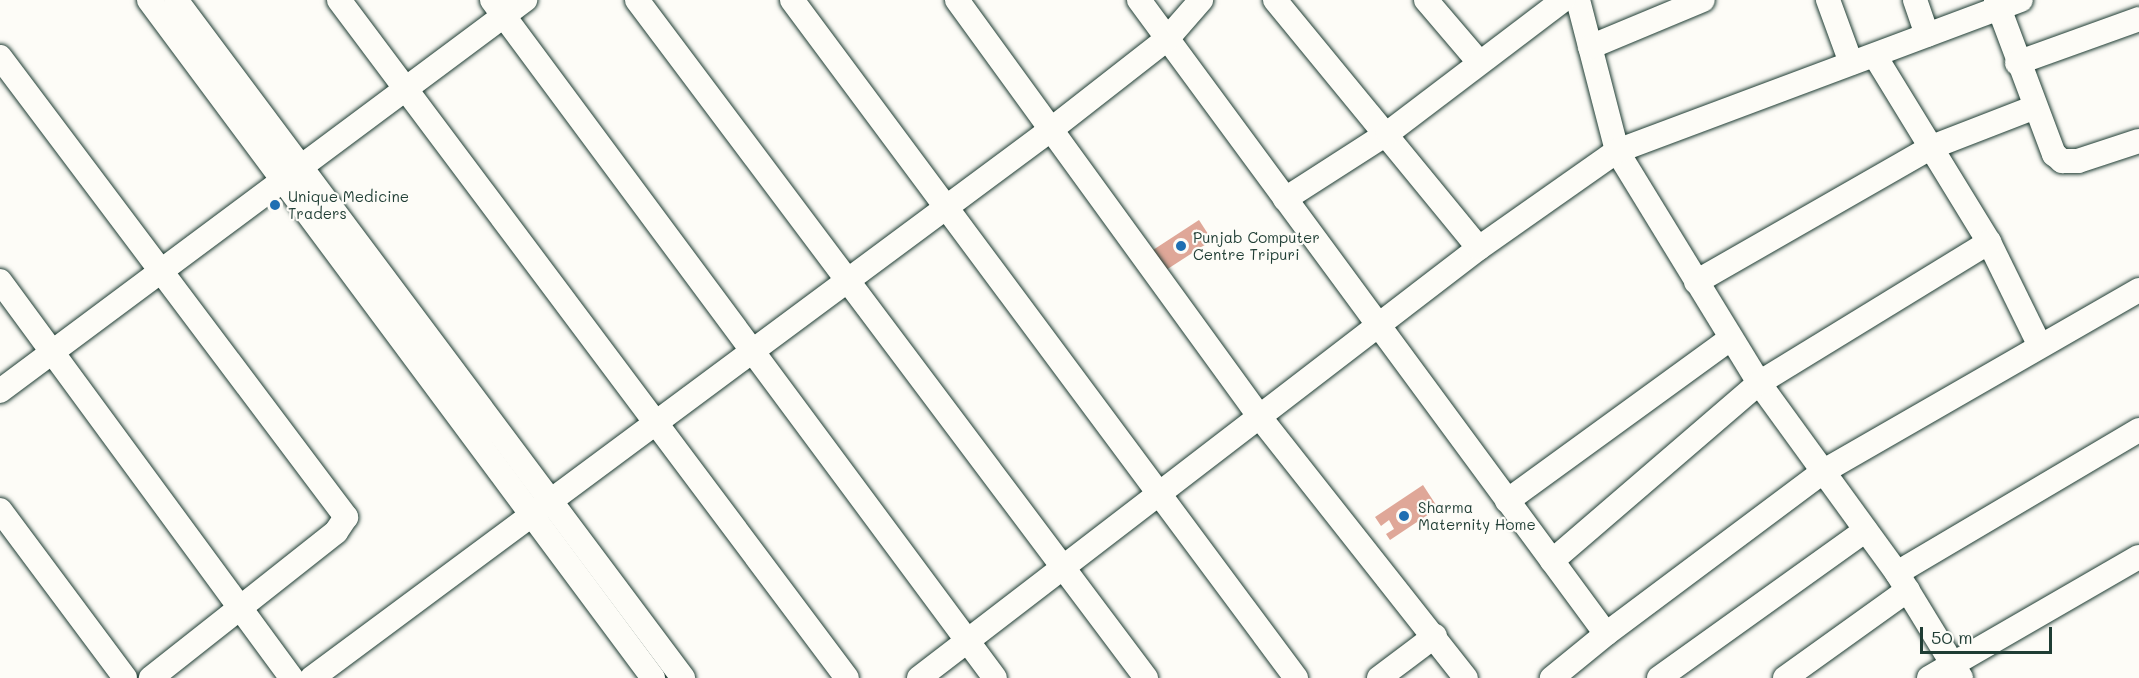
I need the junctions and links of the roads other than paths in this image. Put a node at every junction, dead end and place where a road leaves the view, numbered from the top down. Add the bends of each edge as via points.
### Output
1 (149, 0) edge
2 (176, 0) edge
3 (339, 0) edge
4 (525, 0) edge
5 (637, 0) edge
6 (792, 0) edge
7 (957, 0) edge
8 (1139, 0) edge
9 (1201, 0) edge
10 (1426, 0) edge
11 (1563, 0) edge
12 (1578, 0) edge
13 (1703, 0) edge
14 (1828, 0) edge
15 (1915, 0) edge
16 (2021, 0) edge
17 (1284, 3) edge
18 (1997, 4) edge
19 (498, 8) edge
20 (2139, 19) edge
21 (1927, 35) junction
22 (1167, 39) junction
23 (1590, 47) junction
24 (1875, 56) junction
25 (0, 57) edge
26 (1479, 62) junction
27 (1851, 63) junction
28 (2017, 63) junction
29 (405, 90) junction
30 (2035, 107) junction
31 (1053, 128) junction
32 (1388, 133) junction
33 (2139, 141) edge
34 (1932, 147) junction
35 (1617, 151) junction
36 (292, 175) junction
37 (1285, 199) junction
38 (947, 207) junction
39 (1989, 242) junction
40 (1479, 248) junction
41 (162, 273) junction
42 (0, 281) edge
43 (849, 281) junction
44 (1696, 282) junction
45 (2139, 290) edge
46 (1376, 326) junction
47 (1730, 339) junction
48 (2039, 344) junction
49 (755, 351) junction
50 (54, 354) junction
51 (1759, 383) junction
52 (0, 391) edge
53 (1262, 420) junction
54 (657, 425) junction
55 (2139, 430) edge
56 (1824, 471) junction
57 (1159, 498) junction
58 (1507, 501) junction
59 (543, 509) junction
60 (0, 510) edge
61 (1866, 530) junction
62 (2139, 557) edge
63 (1552, 561) junction
64 (1065, 570) junction
65 (1902, 581) junction
66 (237, 607) junction
67 (1606, 634) junction
68 (1435, 636) junction
69 (967, 640) junction
70 (1956, 670) edge
71 (125, 678) edge
72 (151, 678) edge
73 (292, 678) edge
74 (312, 678) edge
75 (653, 678) edge
76 (682, 678) edge
77 (847, 678) edge
78 (919, 678) edge
79 (996, 678) edge
80 (1146, 678) edge
81 (1296, 678) edge
82 (1379, 678) edge
83 (1466, 678) edge
84 (1552, 678) edge
85 (1659, 678) edge
86 (1785, 678) edge
87 (1929, 678) edge

1 - 36 street
2 - 36 street
3 - 29 street
4 - 19 street
5 - 43 street
6 - 38 street
7 - 31 street
8 - 22 street
9 - 22 street
10 - 26 street
11 - 26 street
12 - 23 street
13 - 23 street
14 - 27 street
15 - 21 street
16 - 18 street
17 - 32 street
18 - 21 street
18 - 28 street
19 - 29 street
19 - 49 street
20 - 28 street
21 - 24 street
22 - 31 street
22 - 37 street
23 - 35 street
24 - 27 street
24 - 34 street
25 - 41 street
26 - 32 street
27 - 35 street
28 - 30 street
29 - 36 street
29 - 54 street
30 - 33 street via 2062,161 2093,158
30 - 34 street
31 - 38 street
31 - 53 street
32 - 37 street
32 - 40 street
34 - 39 street
34 - 44 street
35 - 40 street
35 - 44 street
36 - 41 street
36 - 59 street
37 - 46 street
38 - 43 street
38 - 57 street
39 - 48 street
39 - 51 street
40 - 46 street
41 - 50 street
41 - 66 street via 346,517 336,532
42 - 50 street
43 - 49 street
43 - 64 street
44 - 47 street
45 - 48 street
46 - 53 street
46 - 58 street
47 - 51 street
47 - 58 street
48 - 56 street
49 - 54 street
49 - 69 street
50 - 52 street
50 - 66 street
51 - 56 street
51 - 63 street
53 - 57 street
53 - 68 street
54 - 59 street
54 - 77 street
55 - 65 street
56 - 61 street
56 - 67 street
57 - 64 street
57 - 81 street
58 - 63 street
59 - 74 street
59 - 75 street
59 - 76 street
60 - 71 street
61 - 65 street
61 - 85 street
62 - 70 street
63 - 67 street
64 - 69 street
64 - 80 street
65 - 70 street
65 - 86 street
66 - 72 street
66 - 73 street
67 - 84 street
68 - 82 street
68 - 83 street
69 - 78 street
69 - 79 street
70 - 87 street

